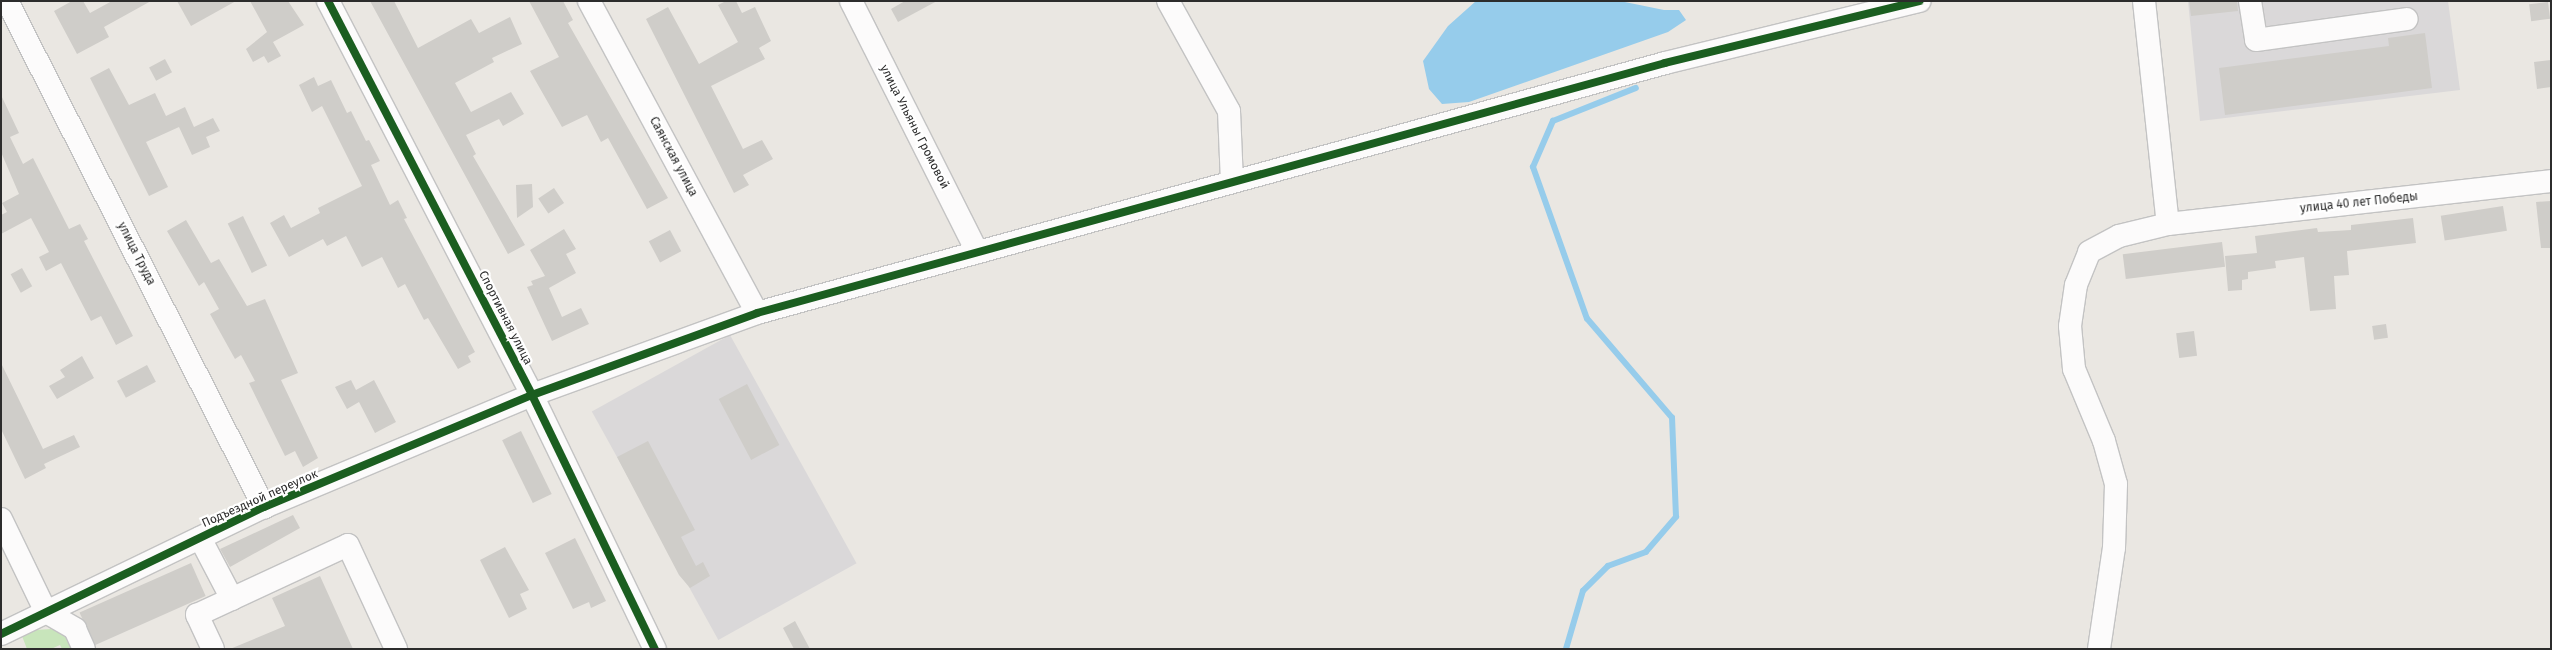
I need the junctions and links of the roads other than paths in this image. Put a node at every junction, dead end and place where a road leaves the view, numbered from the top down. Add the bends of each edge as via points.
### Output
1 (7, 1) edge
2 (328, 1) edge
3 (589, 1) edge
4 (851, 1) edge
5 (1168, 1) edge
6 (1920, 1) edge
7 (2144, 1) edge
8 (2250, 1) edge
9 (2407, 19) dead end
10 (2551, 181) edge
11 (1232, 182) junction
12 (2168, 224) junction
13 (976, 252) junction
14 (757, 313) junction
15 (532, 395) junction
16 (264, 508) junction
17 (1, 519) edge
18 (200, 538) junction
19 (232, 599) junction
20 (46, 612) junction
21 (1, 634) edge
22 (84, 649) edge
23 (213, 649) edge
24 (396, 649) edge
25 (655, 649) edge
26 (2099, 649) edge

1 - 16 street, улица Труда
2 - 15 street, Спортивная улица
3 - 14 street, Саянская улица
4 - 13 street, улица Ульяны Громовой
5 - 11 street via 1229,112
6 - 11 street, Подъездной переулок via 1665,64
7 - 12 street
8 - 9 street via 2256,40
10 - 12 street, улица 40 лет Победы
11 - 13 street, Подъездной переулок
12 - 26 street, улица 40 лет Победы via 2119,236 2089,252 2076,285 2070,326 2074,369 2104,441 2116,484 2114,548
13 - 14 street, Подъездной переулок
14 - 15 street, Подъездной переулок
15 - 16 street, Подъездной переулок
15 - 25 street, Спортивная улица
16 - 18 street, Подъездной переулок
17 - 20 street
18 - 19 street
18 - 20 street, Подъездной переулок
19 - 23 street via 197,615
19 - 24 street via 348,545
20 - 21 street, Подъездной переулок
20 - 22 street via 75,629

